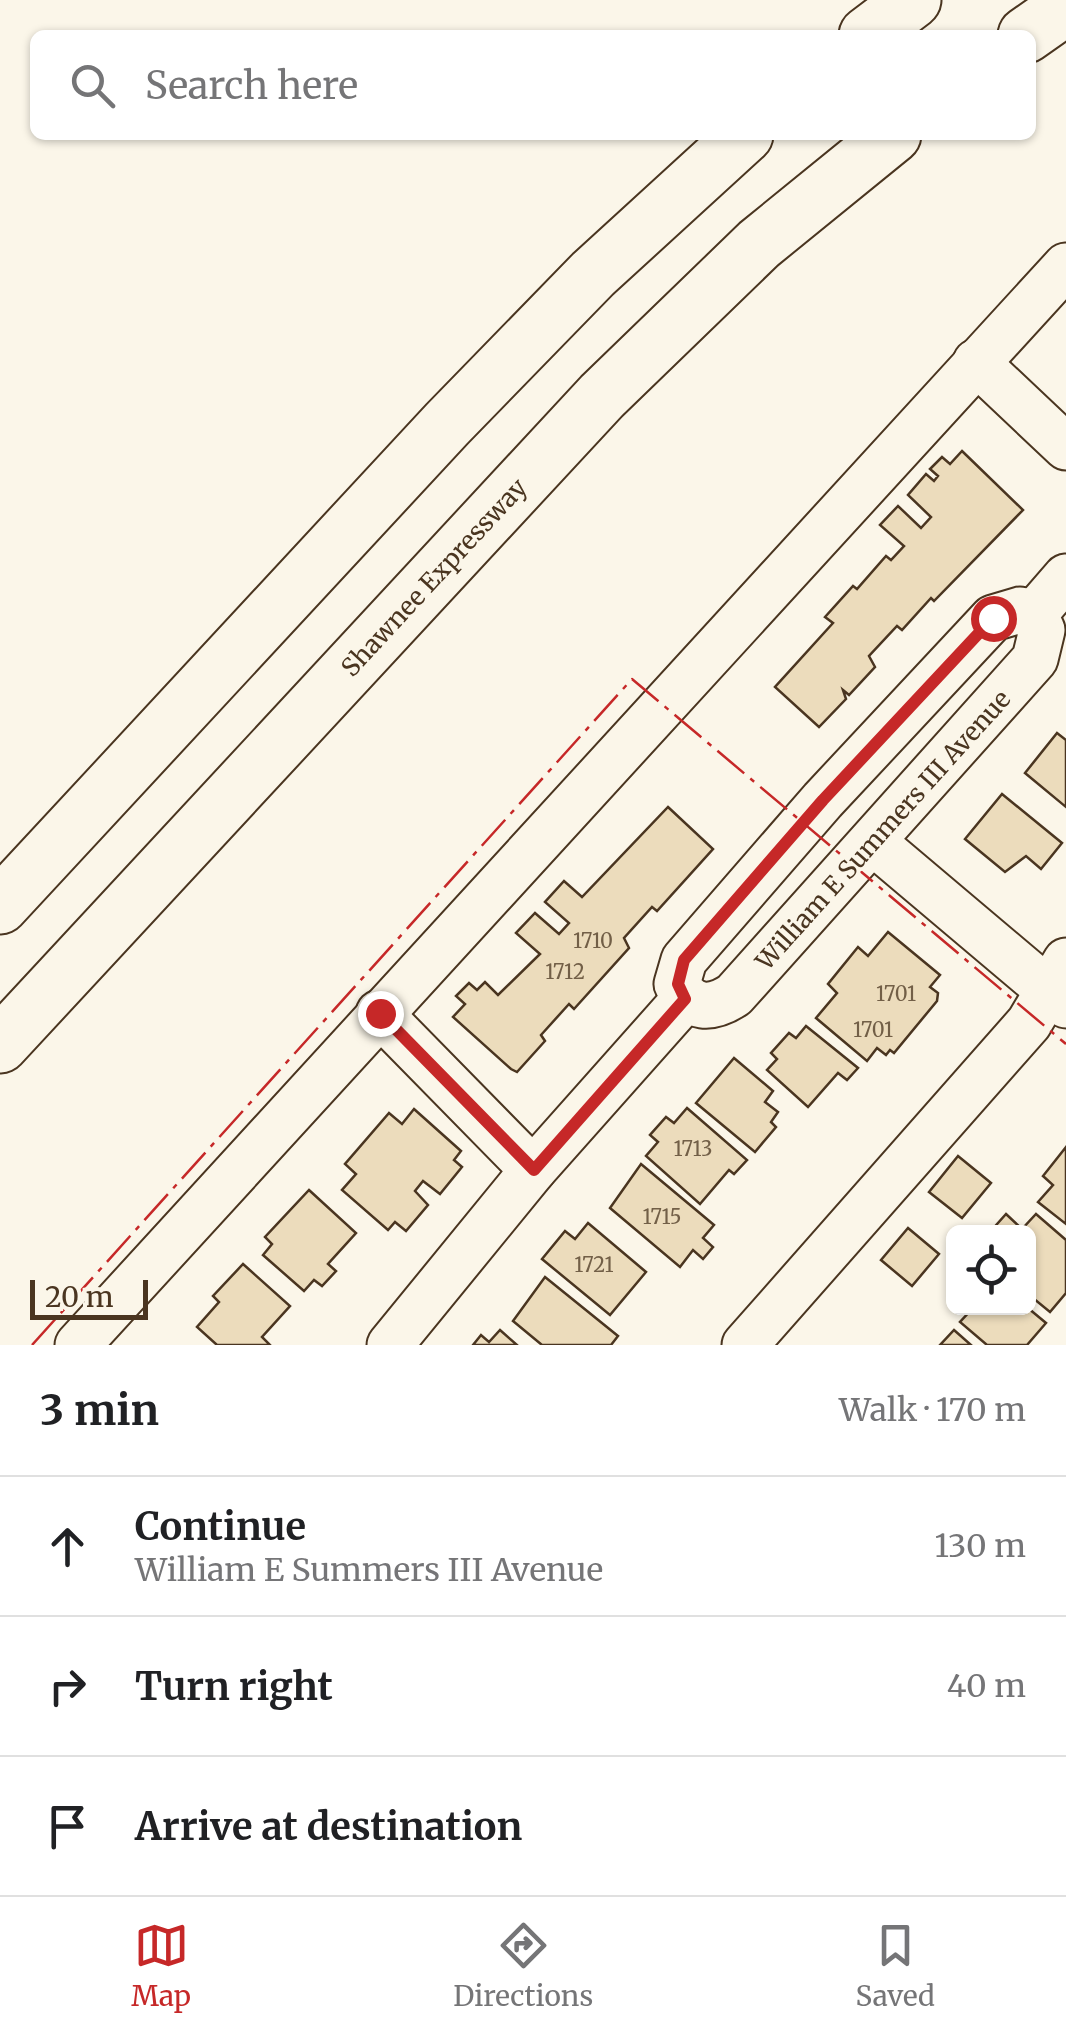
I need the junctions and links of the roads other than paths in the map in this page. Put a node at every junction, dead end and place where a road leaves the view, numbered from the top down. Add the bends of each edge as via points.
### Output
1 (913, 0) edge
2 (1066, 6) edge
3 (873, 30) edge
4 (1033, 30) edge
5 (740, 140) edge
6 (887, 140) edge
7 (1066, 266) edge
8 (976, 362) junction
9 (1066, 447) edge
10 (1066, 578) edge
11 (1034, 614) junction
12 (872, 842) junction
13 (0, 906) edge
14 (1060, 986) edge
15 (685, 999) junction
16 (380, 1013) junction
17 (0, 1044) edge
18 (534, 1170) junction
19 (78, 1345) edge
20 (390, 1345) edge
21 (745, 1345) edge

1 - 3 highway
2 - 4 highway
5 - 13 highway via 460,410
6 - 17 highway, Shawnee Expressway via 760,244 602,396
7 - 8 street
8 - 9 street
8 - 16 street
10 - 11 street
11 - 12 street, William E Summers III Avenue via 1042,630 1036,659
11 - 15 street via 1020,610 993,618 823,800 684,960 678,984
12 - 14 street
12 - 15 street, William E Summers III Avenue via 734,995 718,1006
14 - 21 street
15 - 18 street
16 - 18 street
16 - 19 street
18 - 20 street

